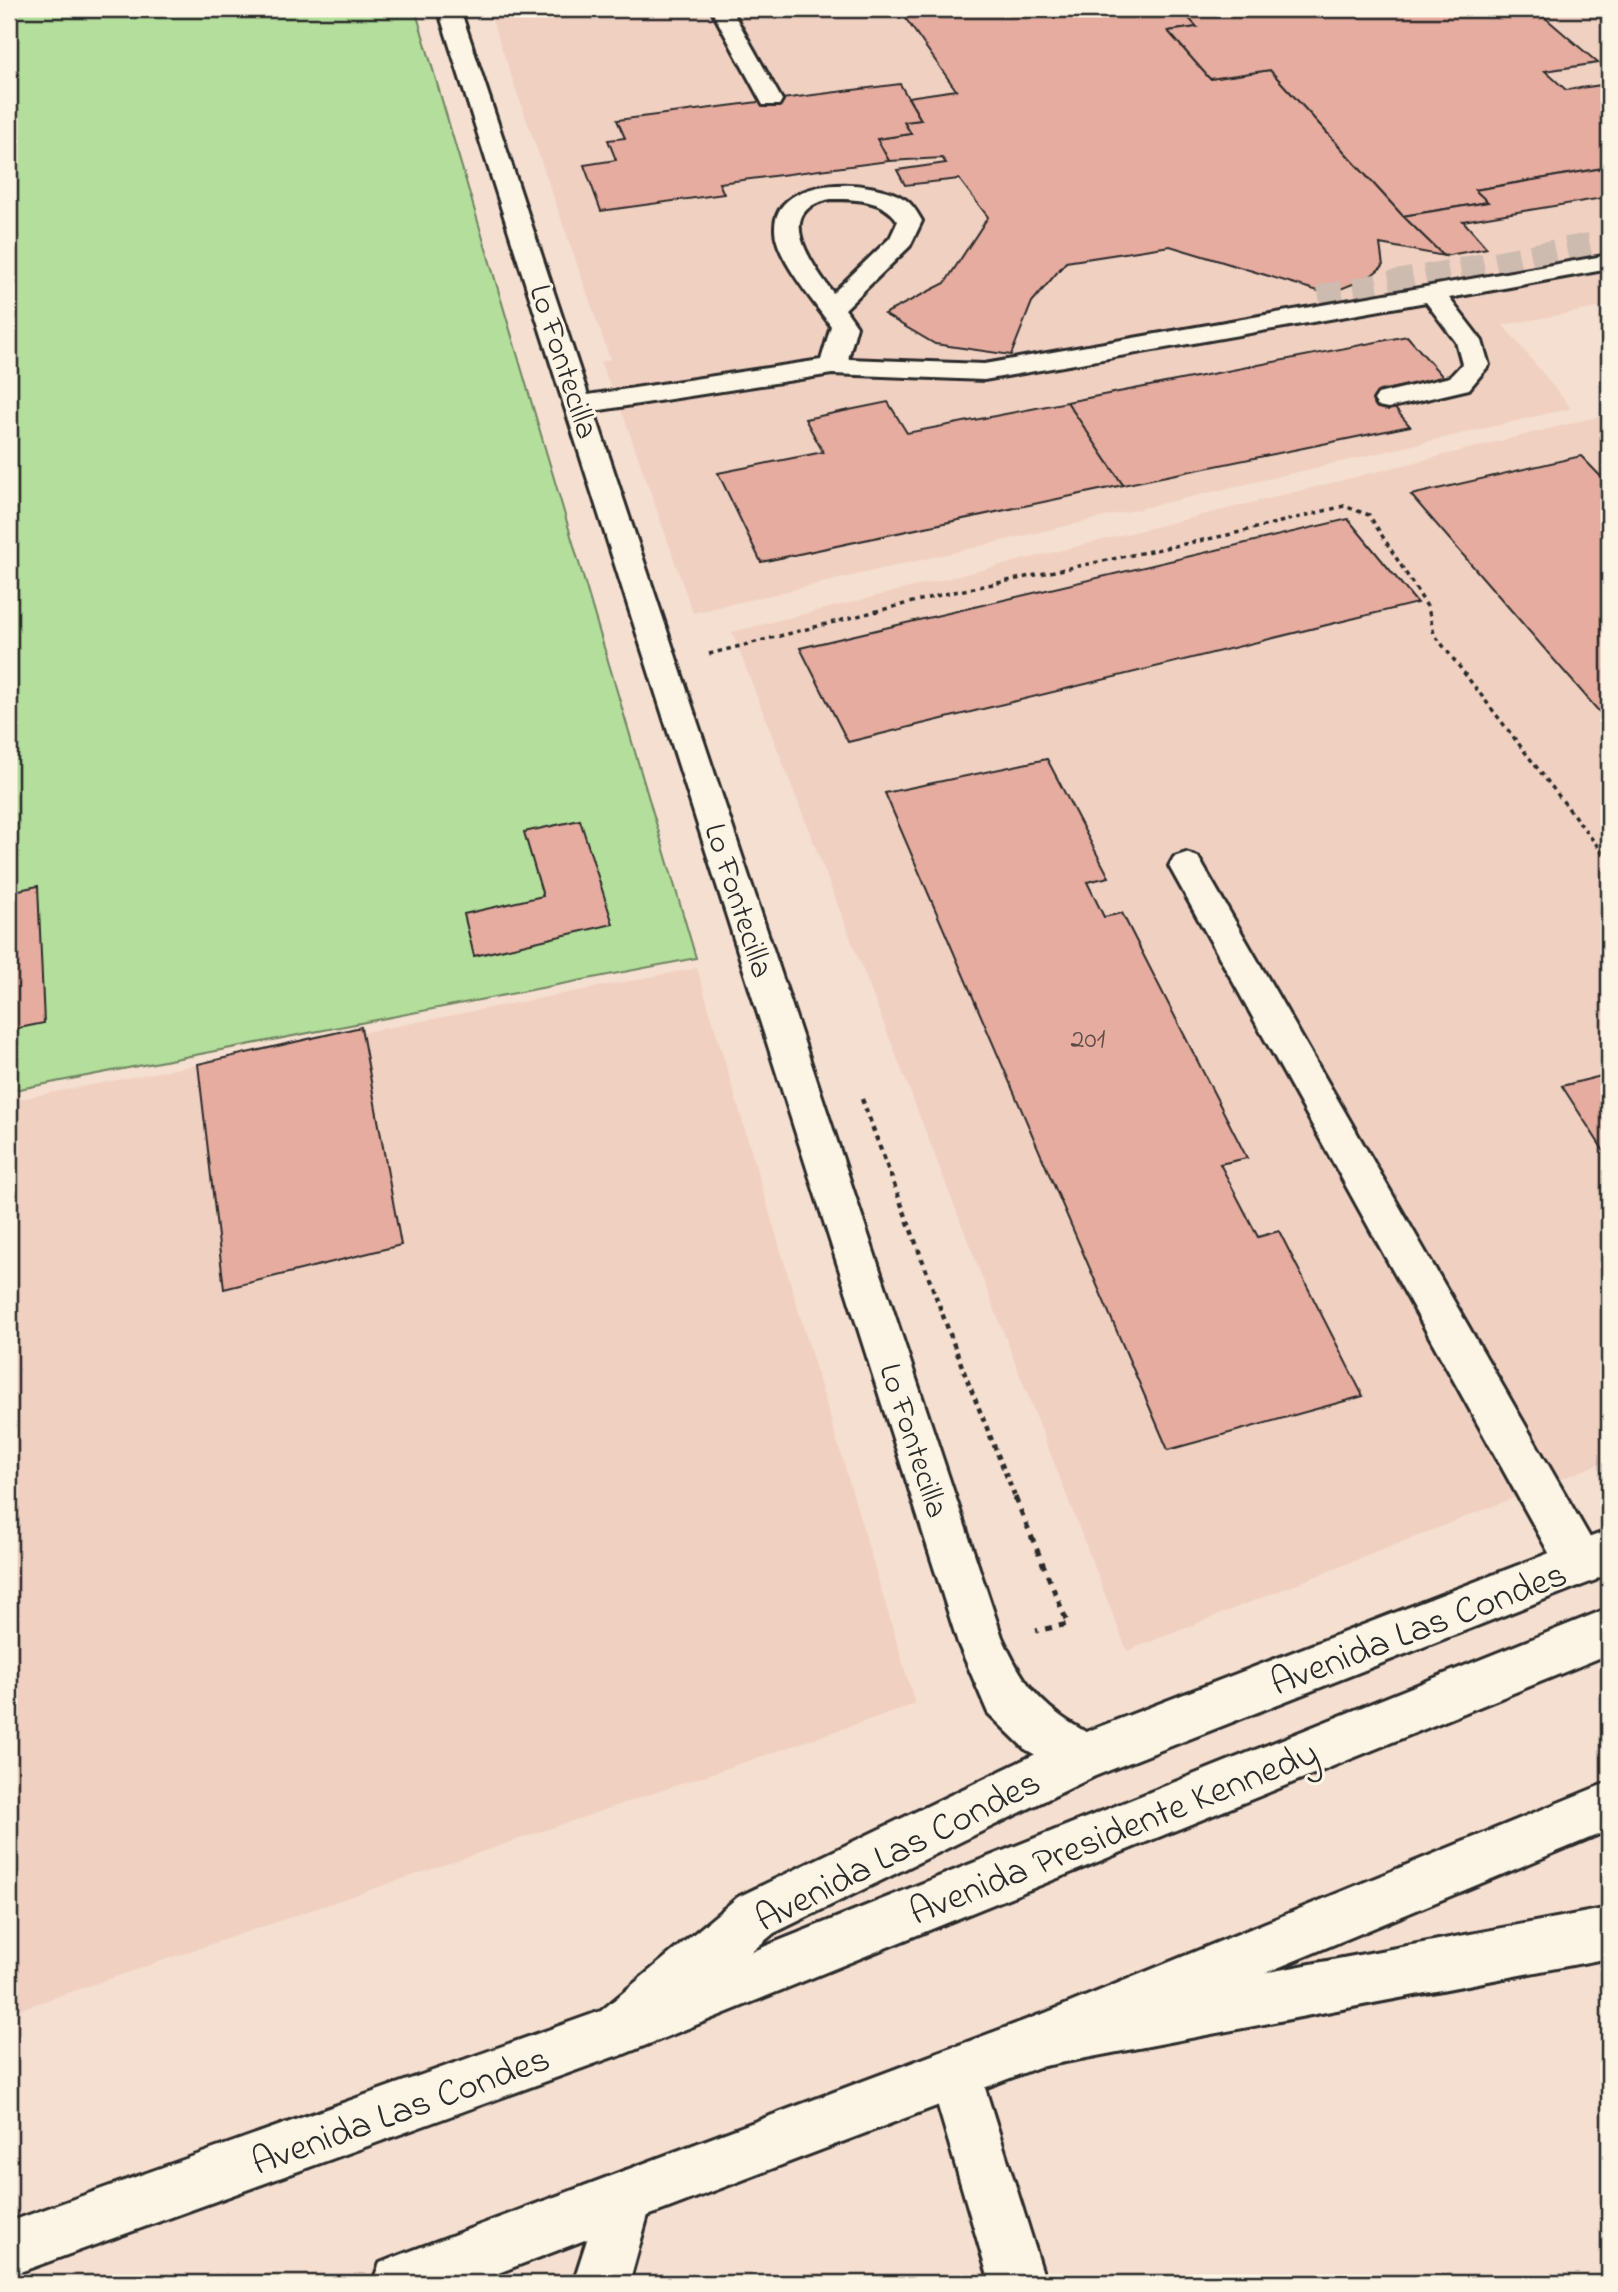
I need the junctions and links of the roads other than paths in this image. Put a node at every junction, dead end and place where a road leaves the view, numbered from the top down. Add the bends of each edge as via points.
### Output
1 (449, 9) edge
2 (720, 9) edge
3 (771, 100) dead end
4 (1609, 262) edge
5 (1432, 293) junction
6 (1319, 297) tunnel mouth
7 (838, 317) junction
8 (1182, 317) dead end
9 (832, 366) junction
10 (984, 372) junction
11 (1388, 400) dead end
12 (579, 405) junction
13 (1186, 866) dead end
14 (1595, 1558) edge
15 (1609, 1631) edge
16 (1082, 1757) junction
17 (1609, 1806) edge
18 (1609, 1933) edge
19 (617, 2031) junction
20 (1039, 2041) junction
21 (954, 2071) junction
22 (626, 2197) junction
23 (9, 2249) edge
24 (400, 2283) edge
25 (601, 2283) edge
26 (1018, 2283) edge

1 - 12 main road, Lo Fontecilla
2 - 3 main road
4 - 5 main road
5 - 10 main road
5 - 11 main road via 1469,341 1476,365 1459,383
6 - 8 main road
7 - 7 main road via 901,241 910,221 899,206 879,196 829,191 804,200 793,210 786,227
7 - 9 main road
7 - 10 main road via 868,341 893,351
9 - 10 main road
9 - 12 main road
12 - 16 main road, Lo Fontecilla via 981,1643 1005,1696 1042,1732
13 - 14 main road
14 - 16 main road, Avenida Las Condes
15 - 19 main road, Avenida Presidente Kennedy
16 - 19 main road, Avenida Las Condes via 756,1915
17 - 20 main road
18 - 20 main road
19 - 23 main road, Avenida Las Condes
20 - 21 main road
21 - 22 main road
21 - 26 main road
22 - 24 main road
22 - 25 main road

